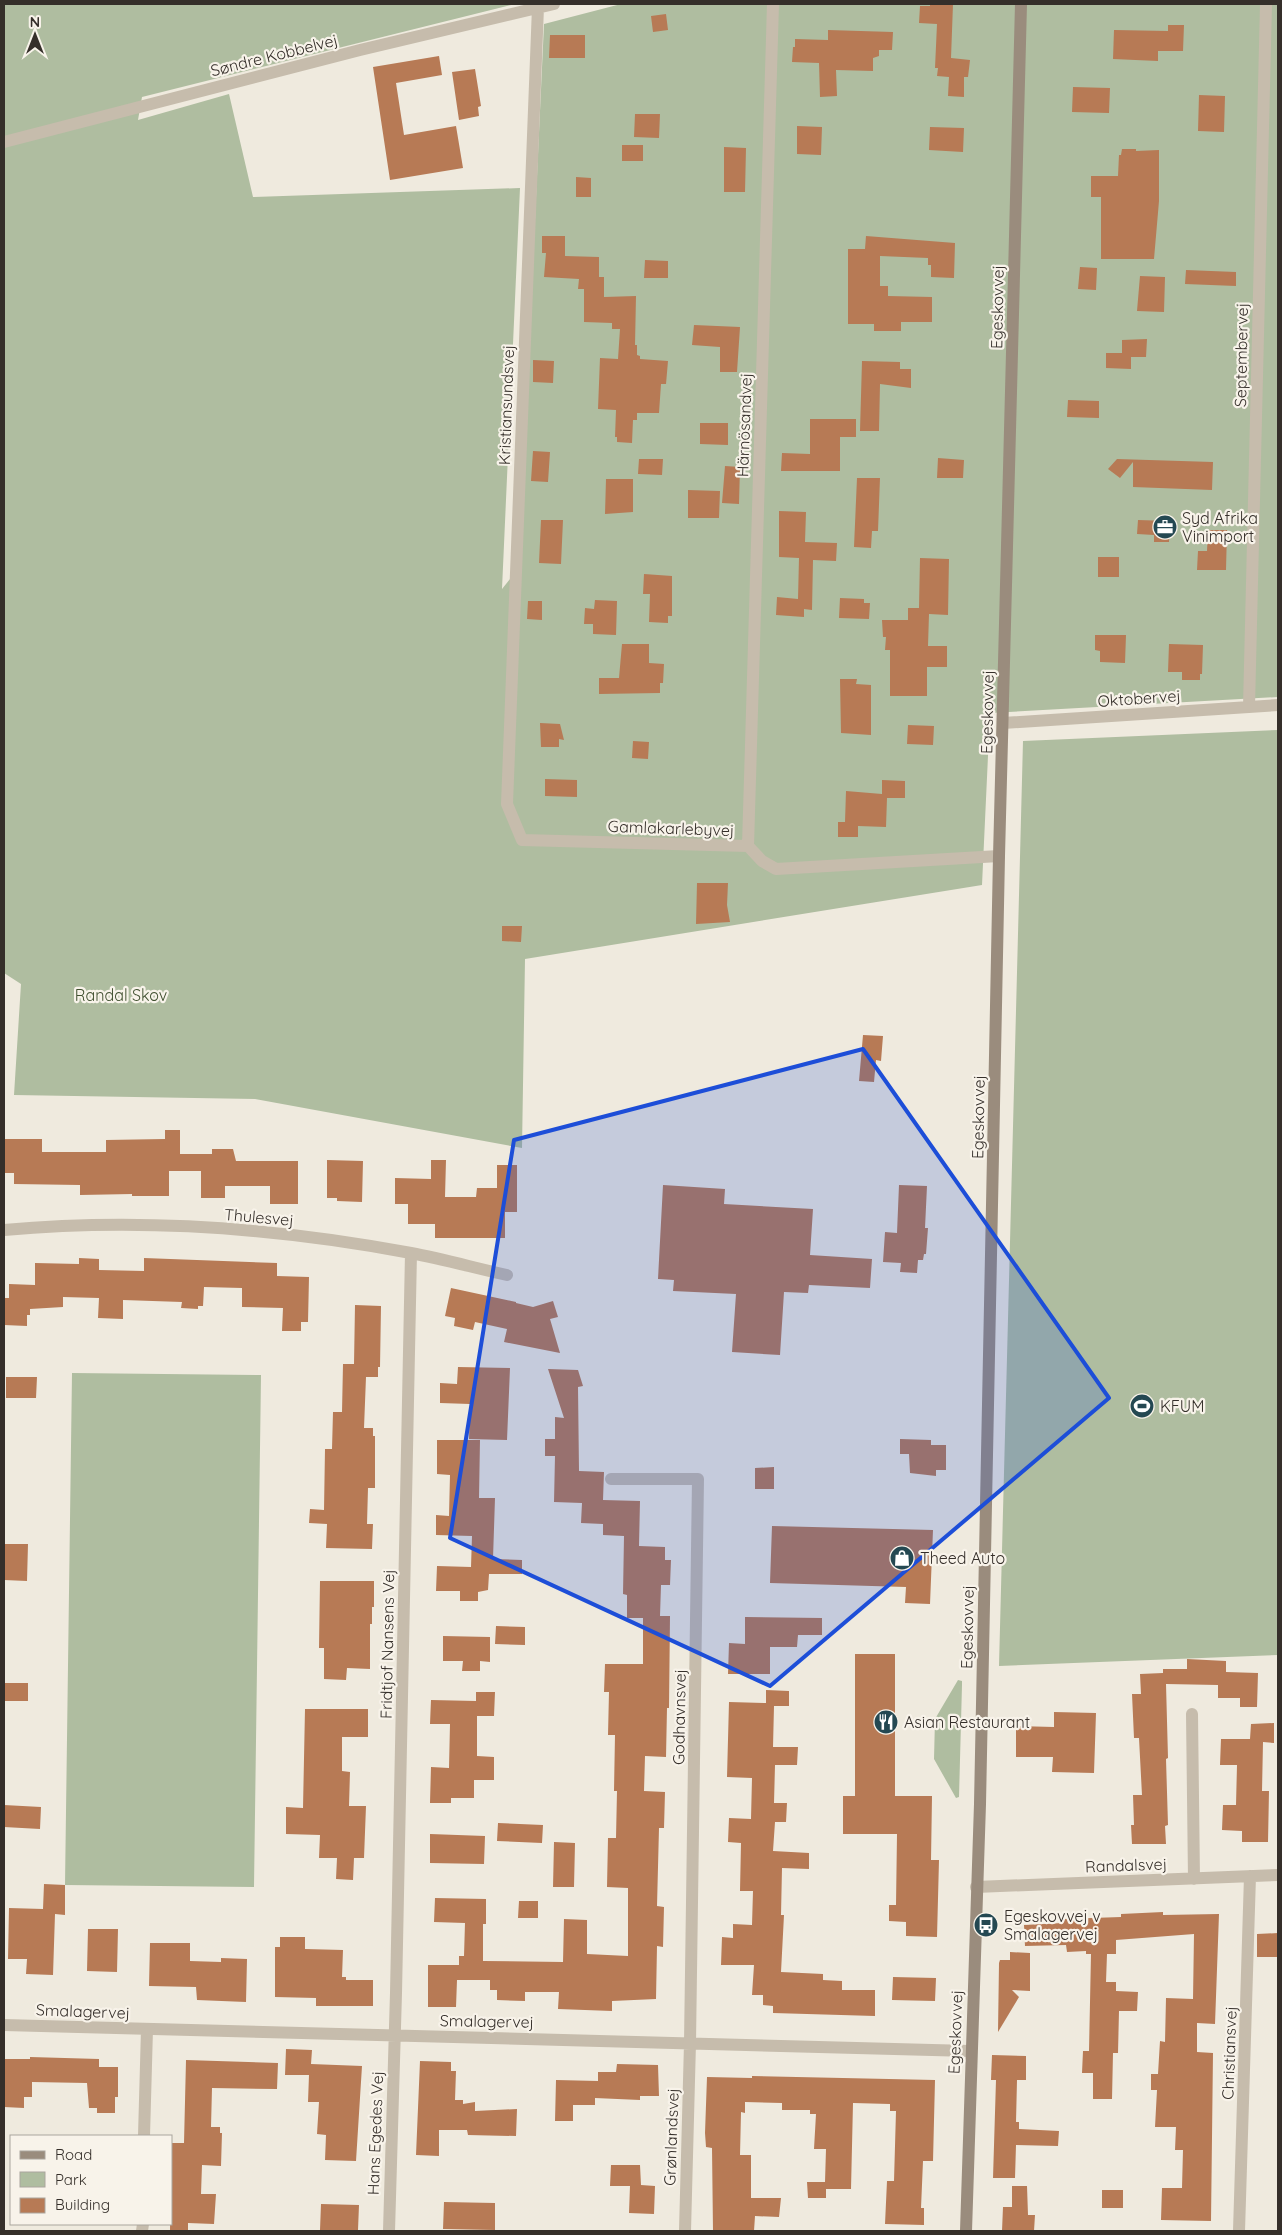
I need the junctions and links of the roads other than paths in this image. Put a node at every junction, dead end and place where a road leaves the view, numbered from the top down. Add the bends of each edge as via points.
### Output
1 (554, 4) edge
2 (773, 4) edge
3 (1020, 4) edge
4 (1266, 4) edge
5 (538, 7) junction
6 (4, 142) edge
7 (1278, 705) edge
8 (1249, 707) junction
9 (1003, 723) junction
10 (507, 804) joint
11 (748, 846) junction
12 (999, 856) junction
13 (4, 1230) edge
14 (411, 1253) junction
15 (507, 1276) dead end
16 (611, 1479) dead end
17 (1192, 1714) dead end
18 (1278, 1875) edge
19 (1250, 1876) junction
20 (1194, 1879) junction
21 (976, 1886) junction
22 (4, 2025) edge
23 (146, 2029) junction
24 (394, 2035) junction
25 (690, 2043) junction
26 (970, 2051) junction
27 (144, 2135) edge
28 (389, 2231) edge
29 (685, 2231) edge
30 (966, 2231) edge
31 (1240, 2231) edge

1 - 5 street, Søndre Kobbelvej
2 - 11 street, Härnösandvej
3 - 9 street, Egeskovvej
4 - 8 street, Septembervej
5 - 6 street, Søndre Kobbelvej
5 - 10 street, Kristiansundsvej
7 - 8 street, Oktobervej
8 - 9 street, Oktobervej
9 - 12 street, Egeskovvej
10 - 11 street, Gamlakarlebyvej via 522,840
11 - 12 street, Gamlakarlebyvej via 762,861 776,869
12 - 21 street, Egeskovvej
13 - 14 street, Thulesvej via 134,1226 264,1231
14 - 15 street, Thulesvej
14 - 24 street, Fridtjof Nansens Vej
16 - 25 street, Godhavnsvej via 698,1479
17 - 20 street
18 - 19 street, Randalsvej
19 - 20 street, Randalsvej
19 - 31 street, Christiansvej
20 - 21 street, Randalsvej
21 - 26 street, Egeskovvej
22 - 23 street, Smalagervej
23 - 24 street, Smalagervej
23 - 27 street
24 - 25 street, Smalagervej
24 - 28 street, Hans Egedes Vej
25 - 26 street, Smalagervej
25 - 29 street, Grønlandsvej
26 - 30 street, Egeskovvej

